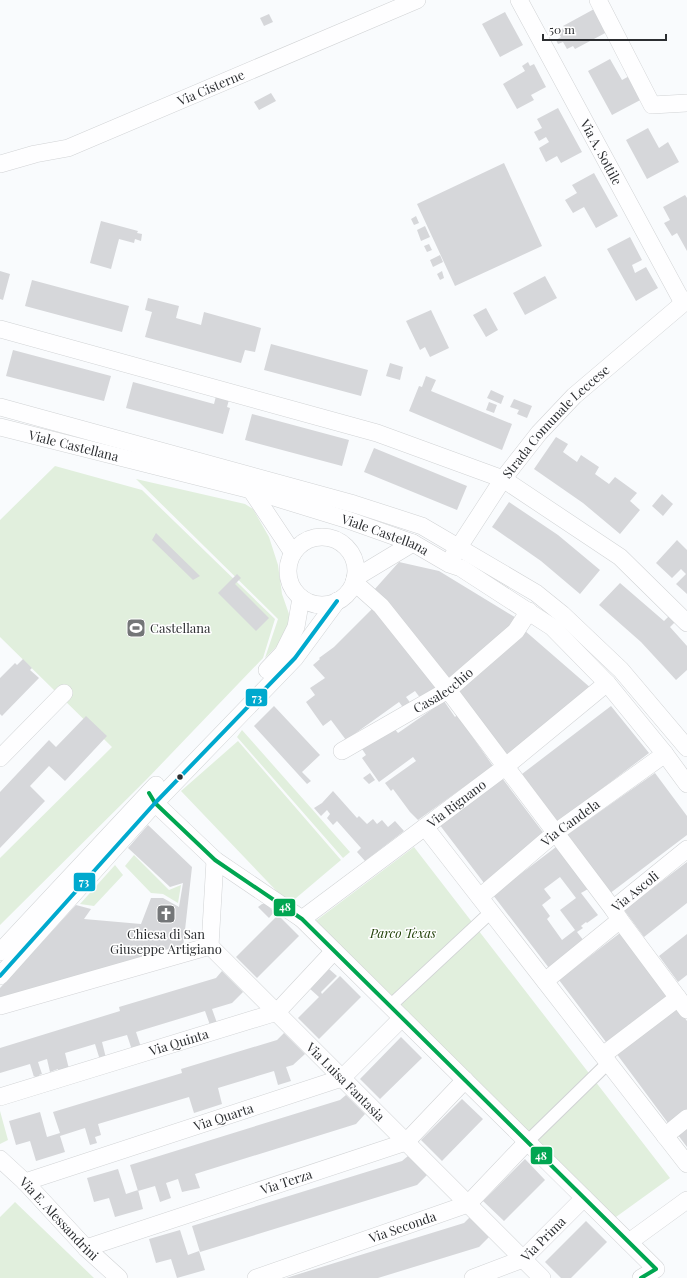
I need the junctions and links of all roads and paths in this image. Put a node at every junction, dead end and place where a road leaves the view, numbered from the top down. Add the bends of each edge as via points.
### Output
1 (417, 0) edge
2 (520, 0) edge
3 (598, 0) edge
4 (687, 103) edge
5 (0, 164) edge
6 (685, 302) edge
7 (0, 329) edge
8 (0, 407) edge
9 (0, 427) edge
10 (503, 479) junction
11 (251, 490) junction
12 (354, 504) junction
13 (348, 520) junction
14 (334, 539) junction
15 (413, 543) junction
16 (458, 547) junction
17 (293, 553) junction
18 (449, 564) junction
19 (355, 580) junction
20 (301, 598) junction
21 (337, 601) junction
22 (529, 611) junction
23 (687, 623) edge
24 (607, 683) junction
25 (448, 690) junction
26 (64, 693) dead end
27 (687, 748) edge
28 (342, 751) dead end
29 (665, 754) junction
30 (0, 758) edge
31 (505, 767) junction
32 (687, 784) edge
33 (152, 798) junction
34 (425, 827) junction
35 (555, 833) junction
36 (687, 849) edge
37 (215, 860) junction
38 (480, 897) junction
39 (491, 912) junction
40 (617, 915) junction
41 (302, 919) junction
42 (210, 946) junction
43 (334, 951) junction
44 (0, 952) edge
45 (0, 976) edge
46 (545, 981) junction
47 (683, 1004) edge
48 (0, 1006) edge
49 (390, 1006) junction
50 (277, 1012) junction
51 (402, 1018) junction
52 (605, 1059) junction
53 (342, 1078) junction
54 (465, 1080) junction
55 (0, 1097) edge
56 (687, 1118) edge
57 (665, 1136) junction
58 (406, 1142) junction
59 (527, 1142) junction
60 (0, 1158) edge
61 (687, 1164) edge
62 (26, 1182) junction
63 (584, 1198) junction
64 (687, 1200) edge
65 (468, 1204) junction
66 (629, 1242) junction
67 (86, 1248) junction
68 (523, 1259) junction
69 (657, 1273) edge
70 (119, 1278) edge
71 (256, 1278) edge
72 (473, 1278) edge
73 (542, 1278) edge
74 (641, 1278) edge

1 - 5 street, Via Cisterne via 68,148
2 - 6 street, Via A. Sottile
3 - 4 street via 652,105
6 - 10 street, Strada Comunale Leccese via 574,396 539,433
7 - 10 street via 377,434
8 - 12 street
9 - 11 street, Viale Castellana
10 - 16 street, Strada Comunale Leccese
10 - 23 street via 620,557
11 - 13 street, Viale Castellana
11 - 17 street
12 - 13 street
12 - 16 street via 422,526
13 - 14 street
13 - 15 street, Viale Castellana
14 - 17 street via 325,537 306,540
14 - 19 street via 349,550 354,559
15 - 18 street, Viale Castellana
15 - 19 street
16 - 18 street, Strada Comunale Leccese
16 - 27 street via 536,593 562,614 620,670
17 - 20 street via 289,562 289,582
18 - 22 street, Viale Castellana via 461,568
19 - 21 street via 345,596
19 - 25 street via 381,606
20 - 21 street via 318,605
20 - 33 street via 296,627 283,653
21 - 33 street via 295,658
22 - 24 street, Viale Castellana via 552,627
22 - 25 street, Casalecchio via 516,631
24 - 29 street, Viale Castellana
24 - 31 street, Via Rignano
25 - 28 street, Casalecchio
25 - 31 street
26 - 30 street
29 - 32 street, Viale Castellana
29 - 35 street, Via Candela
31 - 34 street, Via Rignano
31 - 35 street
33 - 37 street
33 - 44 street
33 - 45 street
34 - 38 street
34 - 41 street, Via Rignano
35 - 38 street, Via Candela
35 - 40 street
36 - 40 street, Via Ascoli
37 - 41 street
37 - 42 street
38 - 39 street
39 - 46 street
39 - 49 street
40 - 46 street, Via Ascoli
40 - 47 street
41 - 43 street
42 - 48 street
42 - 50 street, Via Luisa Fantasia
43 - 49 street
43 - 50 street, Via Quinta
46 - 52 street
47 - 52 street
49 - 51 street
50 - 53 street, Via Luisa Fantasia
50 - 55 street, Via Quinta
51 - 53 street, Via Quarta
51 - 54 street
52 - 57 street
52 - 59 street
53 - 58 street, Via Luisa Fantasia
53 - 62 street, Via Quarta
54 - 58 street, Via Terza
54 - 59 street
56 - 57 street
57 - 61 street
58 - 65 street, Via Luisa Fantasia
58 - 67 street, Via Terza
59 - 63 street
59 - 65 street, Via Seconda
60 - 62 street, Via E. Alessandrini
62 - 67 street, Via E. Alessandrini
63 - 66 street
63 - 68 street, Via Prima
64 - 66 street
65 - 68 street, Via Luisa Fantasia
65 - 71 street, Via Seconda
66 - 69 street
67 - 70 street, Via E. Alessandrini
68 - 72 street, Via Prima
68 - 73 street, Via Luisa Fantasia
69 - 74 street

